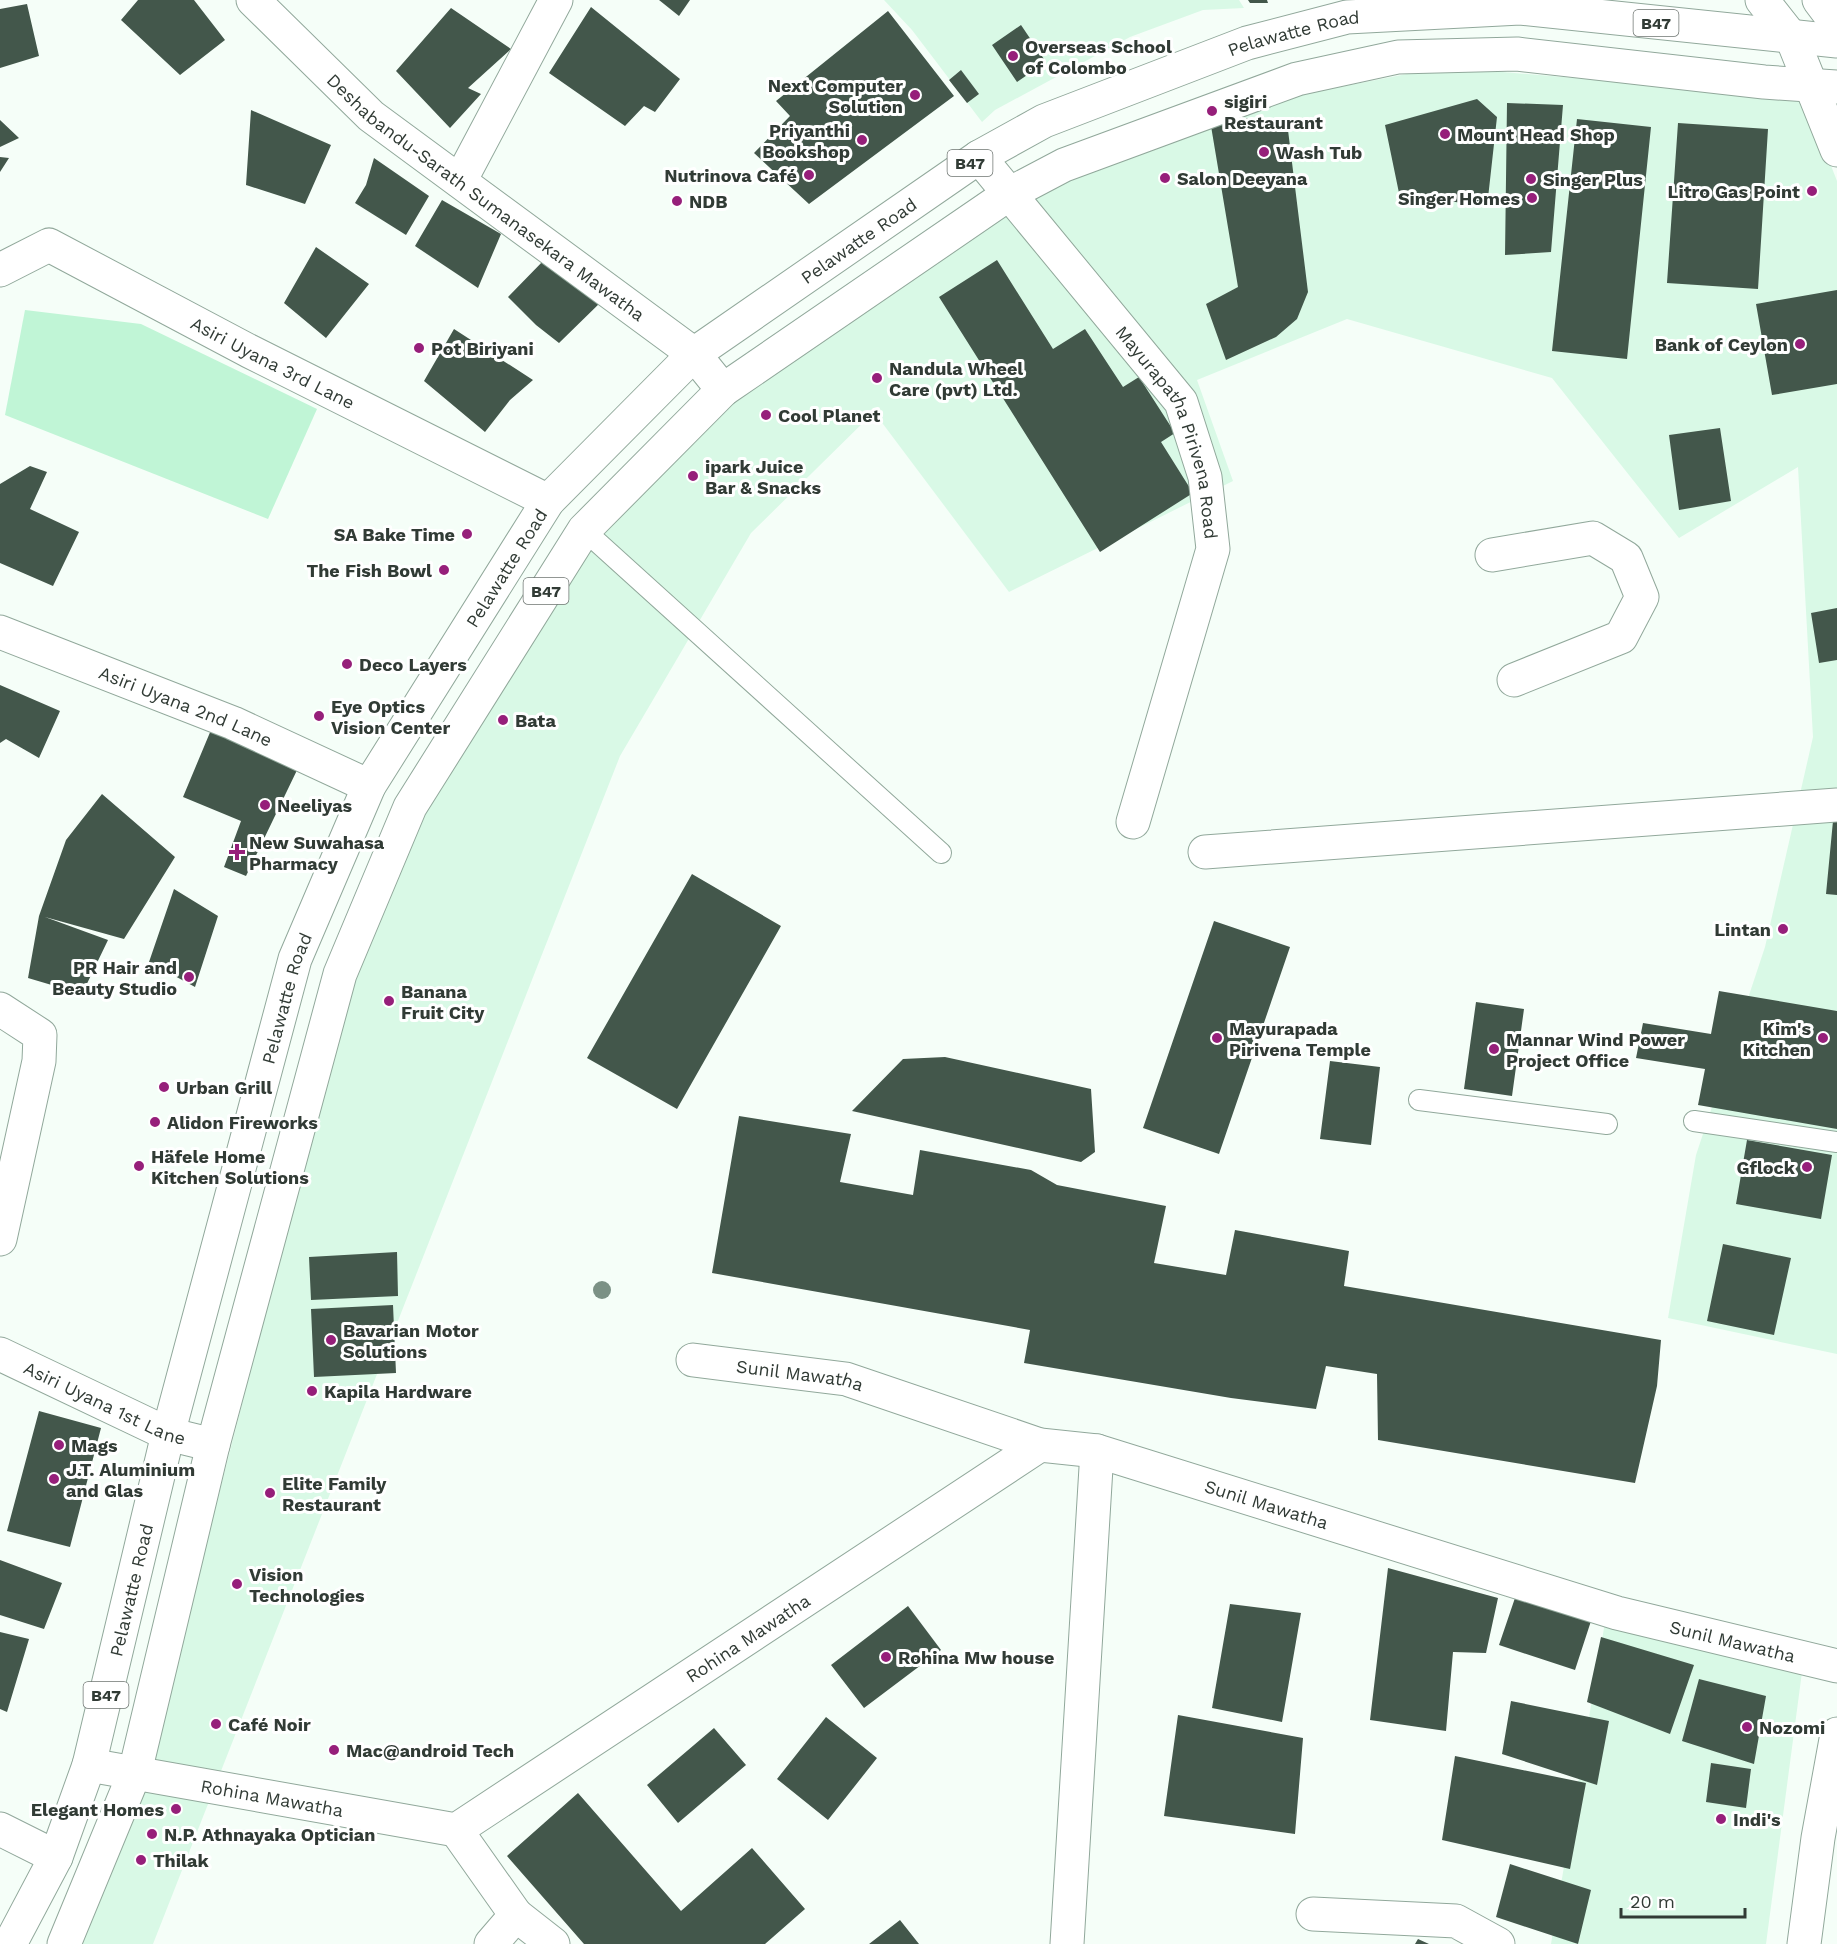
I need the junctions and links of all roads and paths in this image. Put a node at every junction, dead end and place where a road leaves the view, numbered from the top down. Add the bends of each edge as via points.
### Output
1 (253, 0) edge
2 (556, 0) edge
3 (1762, 0) edge
4 (1819, 0) edge
5 (1531, 4) edge
6 (1837, 24) edge
7 (1792, 38) junction
8 (1837, 41) edge
9 (1825, 86) edge
10 (1837, 150) edge
11 (979, 157) junction
12 (460, 181) junction
13 (1009, 194) junction
14 (0, 270) edge
15 (694, 354) junction
16 (723, 390) junction
17 (548, 501) junction
18 (584, 530) junction
19 (1492, 555) dead end
20 (0, 632) edge
21 (1514, 680) dead end
22 (369, 786) junction
23 (1837, 805) edge
24 (1133, 822) dead end
25 (1205, 852) dead end
26 (941, 853) dead end
27 (0, 1009) edge
28 (1419, 1100) dead end
29 (1694, 1120) dead end
30 (1607, 1124) dead end
31 (1837, 1142) edge
32 (0, 1239) edge
33 (0, 1354) edge
34 (693, 1360) dead end
35 (168, 1434) junction
36 (213, 1445) junction
37 (1040, 1445) junction
38 (1097, 1450) junction
39 (1837, 1666) edge
40 (1837, 1734) edge
41 (89, 1765) junction
42 (135, 1772) junction
43 (0, 1828) edge
44 (456, 1830) junction
45 (56, 1857) junction
46 (1312, 1914) dead end
47 (516, 1915) junction
48 (10, 1944) edge
49 (64, 1944) edge
50 (491, 1944) edge
51 (553, 1944) edge
52 (1067, 1944) edge
53 (1498, 1944) edge
54 (1804, 1944) edge

1 - 12 street, Deshabandu-Sarath Sumanasekara Mawatha via 371,116
2 - 12 street
3 - 7 street
4 - 6 street
5 - 7 street, Pelawatte Road / B47
5 - 11 street, Pelawatte Road / B47 via 1347,17 1247,43 1044,121
7 - 8 street, B47
7 - 9 street
9 - 10 street
9 - 13 street, B47 via 1517,54 1398,57 1298,79 1064,165
11 - 13 street, Mayurapatha Pirivena Road
11 - 15 street, Pelawatte Road / B47
12 - 15 street, Deshabandu-Sarath Sumanasekara Mawatha
13 - 16 street, B47
13 - 24 street, Mayurapatha Pirivena Road via 1181,402 1205,477 1213,549
14 - 17 street, Asiri Uyana 3rd Lane via 49,245 249,351
15 - 16 street, Deshabandu-Sarath Sumanasekara Mawatha
15 - 17 street, Pelawatte Road / B47
16 - 18 street, B47
17 - 22 street, Pelawatte Road / B47
18 - 26 lane
18 - 36 street, B47 via 410,807 340,974
19 - 21 street via 1593,538 1626,558 1642,597 1621,637
20 - 22 street, Asiri Uyana 2nd Lane via 233,723
22 - 35 street, Pelawatte Road / B47 via 296,958
23 - 25 street
27 - 32 street via 40,1035 39,1061
28 - 30 lane
29 - 31 lane
33 - 35 street, Asiri Uyana 1st Lane
34 - 37 street, Sunil Mawatha via 846,1379
35 - 36 street, Asiri Uyana 1st Lane
35 - 41 street, Pelawatte Road / B47
36 - 42 street, B47
37 - 38 street, Sunil Mawatha
37 - 44 street, Rohina Mawatha
38 - 39 street, Sunil Mawatha via 1617,1613
38 - 52 street
40 - 54 street
41 - 42 street, Rohina Mawatha
41 - 45 street, Pelawatte Road / B47
42 - 44 street, Rohina Mawatha
42 - 49 street, B47
43 - 45 street
44 - 47 street
45 - 48 street, Pelawatte Road / B47
46 - 53 street via 1456,1921
47 - 50 street
47 - 51 street

